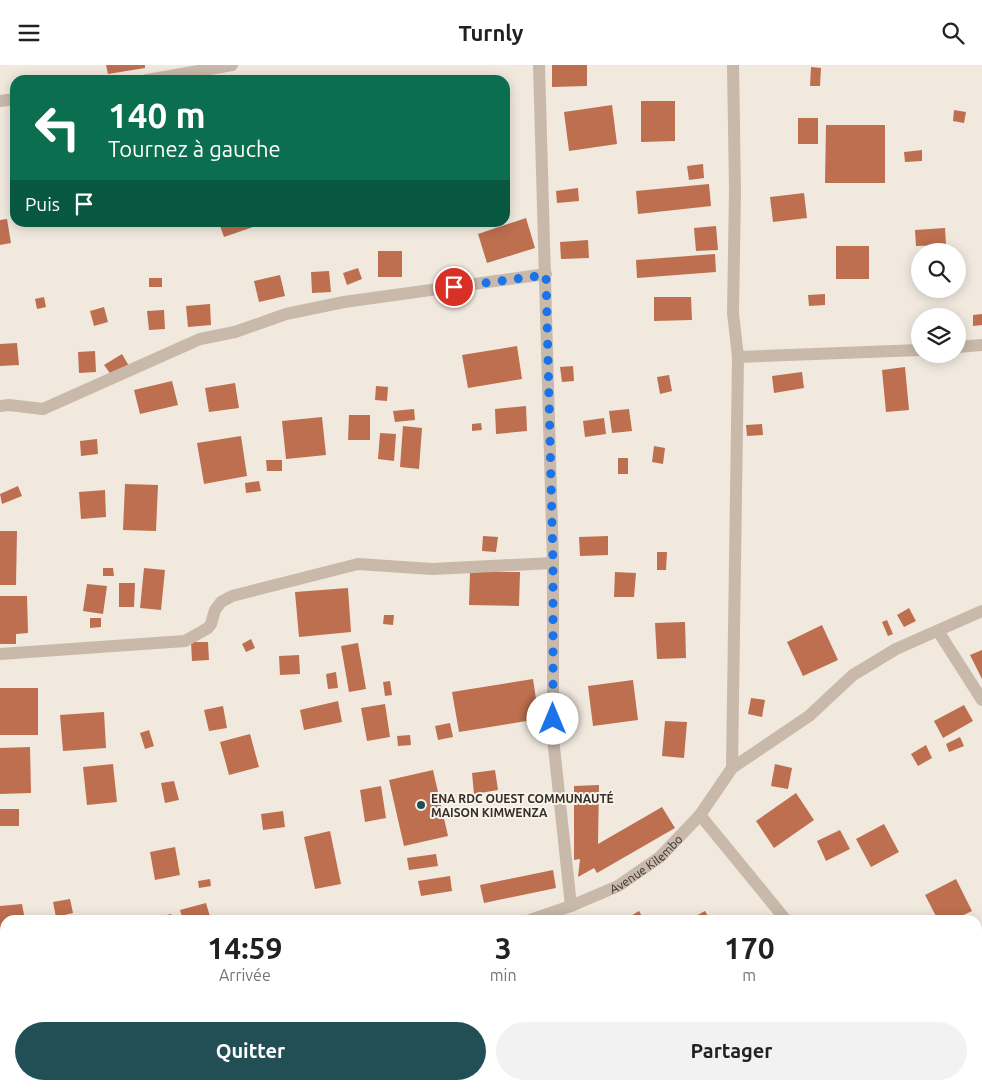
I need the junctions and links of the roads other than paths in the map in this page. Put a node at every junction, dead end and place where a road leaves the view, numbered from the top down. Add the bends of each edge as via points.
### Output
1 (232, 65) edge
2 (539, 65) edge
3 (732, 65) edge
4 (175, 75) edge
5 (546, 275) junction
6 (982, 345) edge
7 (966, 346) edge
8 (911, 350) edge
9 (738, 357) junction
10 (0, 406) edge
11 (553, 563) junction
12 (982, 611) edge
13 (938, 631) junction
14 (0, 654) edge
15 (982, 700) edge
16 (732, 767) junction
17 (700, 815) junction
18 (571, 906) junction
19 (545, 915) edge
20 (782, 915) edge

1 - 4 street
2 - 5 street
3 - 9 street via 733,313
5 - 10 street via 344,302 286,314 235,332 200,339 43,409
5 - 11 street
6 - 7 street
8 - 9 street
9 - 16 street
11 - 14 street via 432,569 358,564 232,596 215,609 208,629 185,641
11 - 18 street via 553,738
12 - 13 street
13 - 15 street
13 - 16 street via 896,649 853,675 809,716
16 - 17 street, Avenue Kilembo
17 - 18 street, Avenue Kilembo via 653,862 618,886
17 - 20 street
18 - 19 street, Avenue Kilembo

